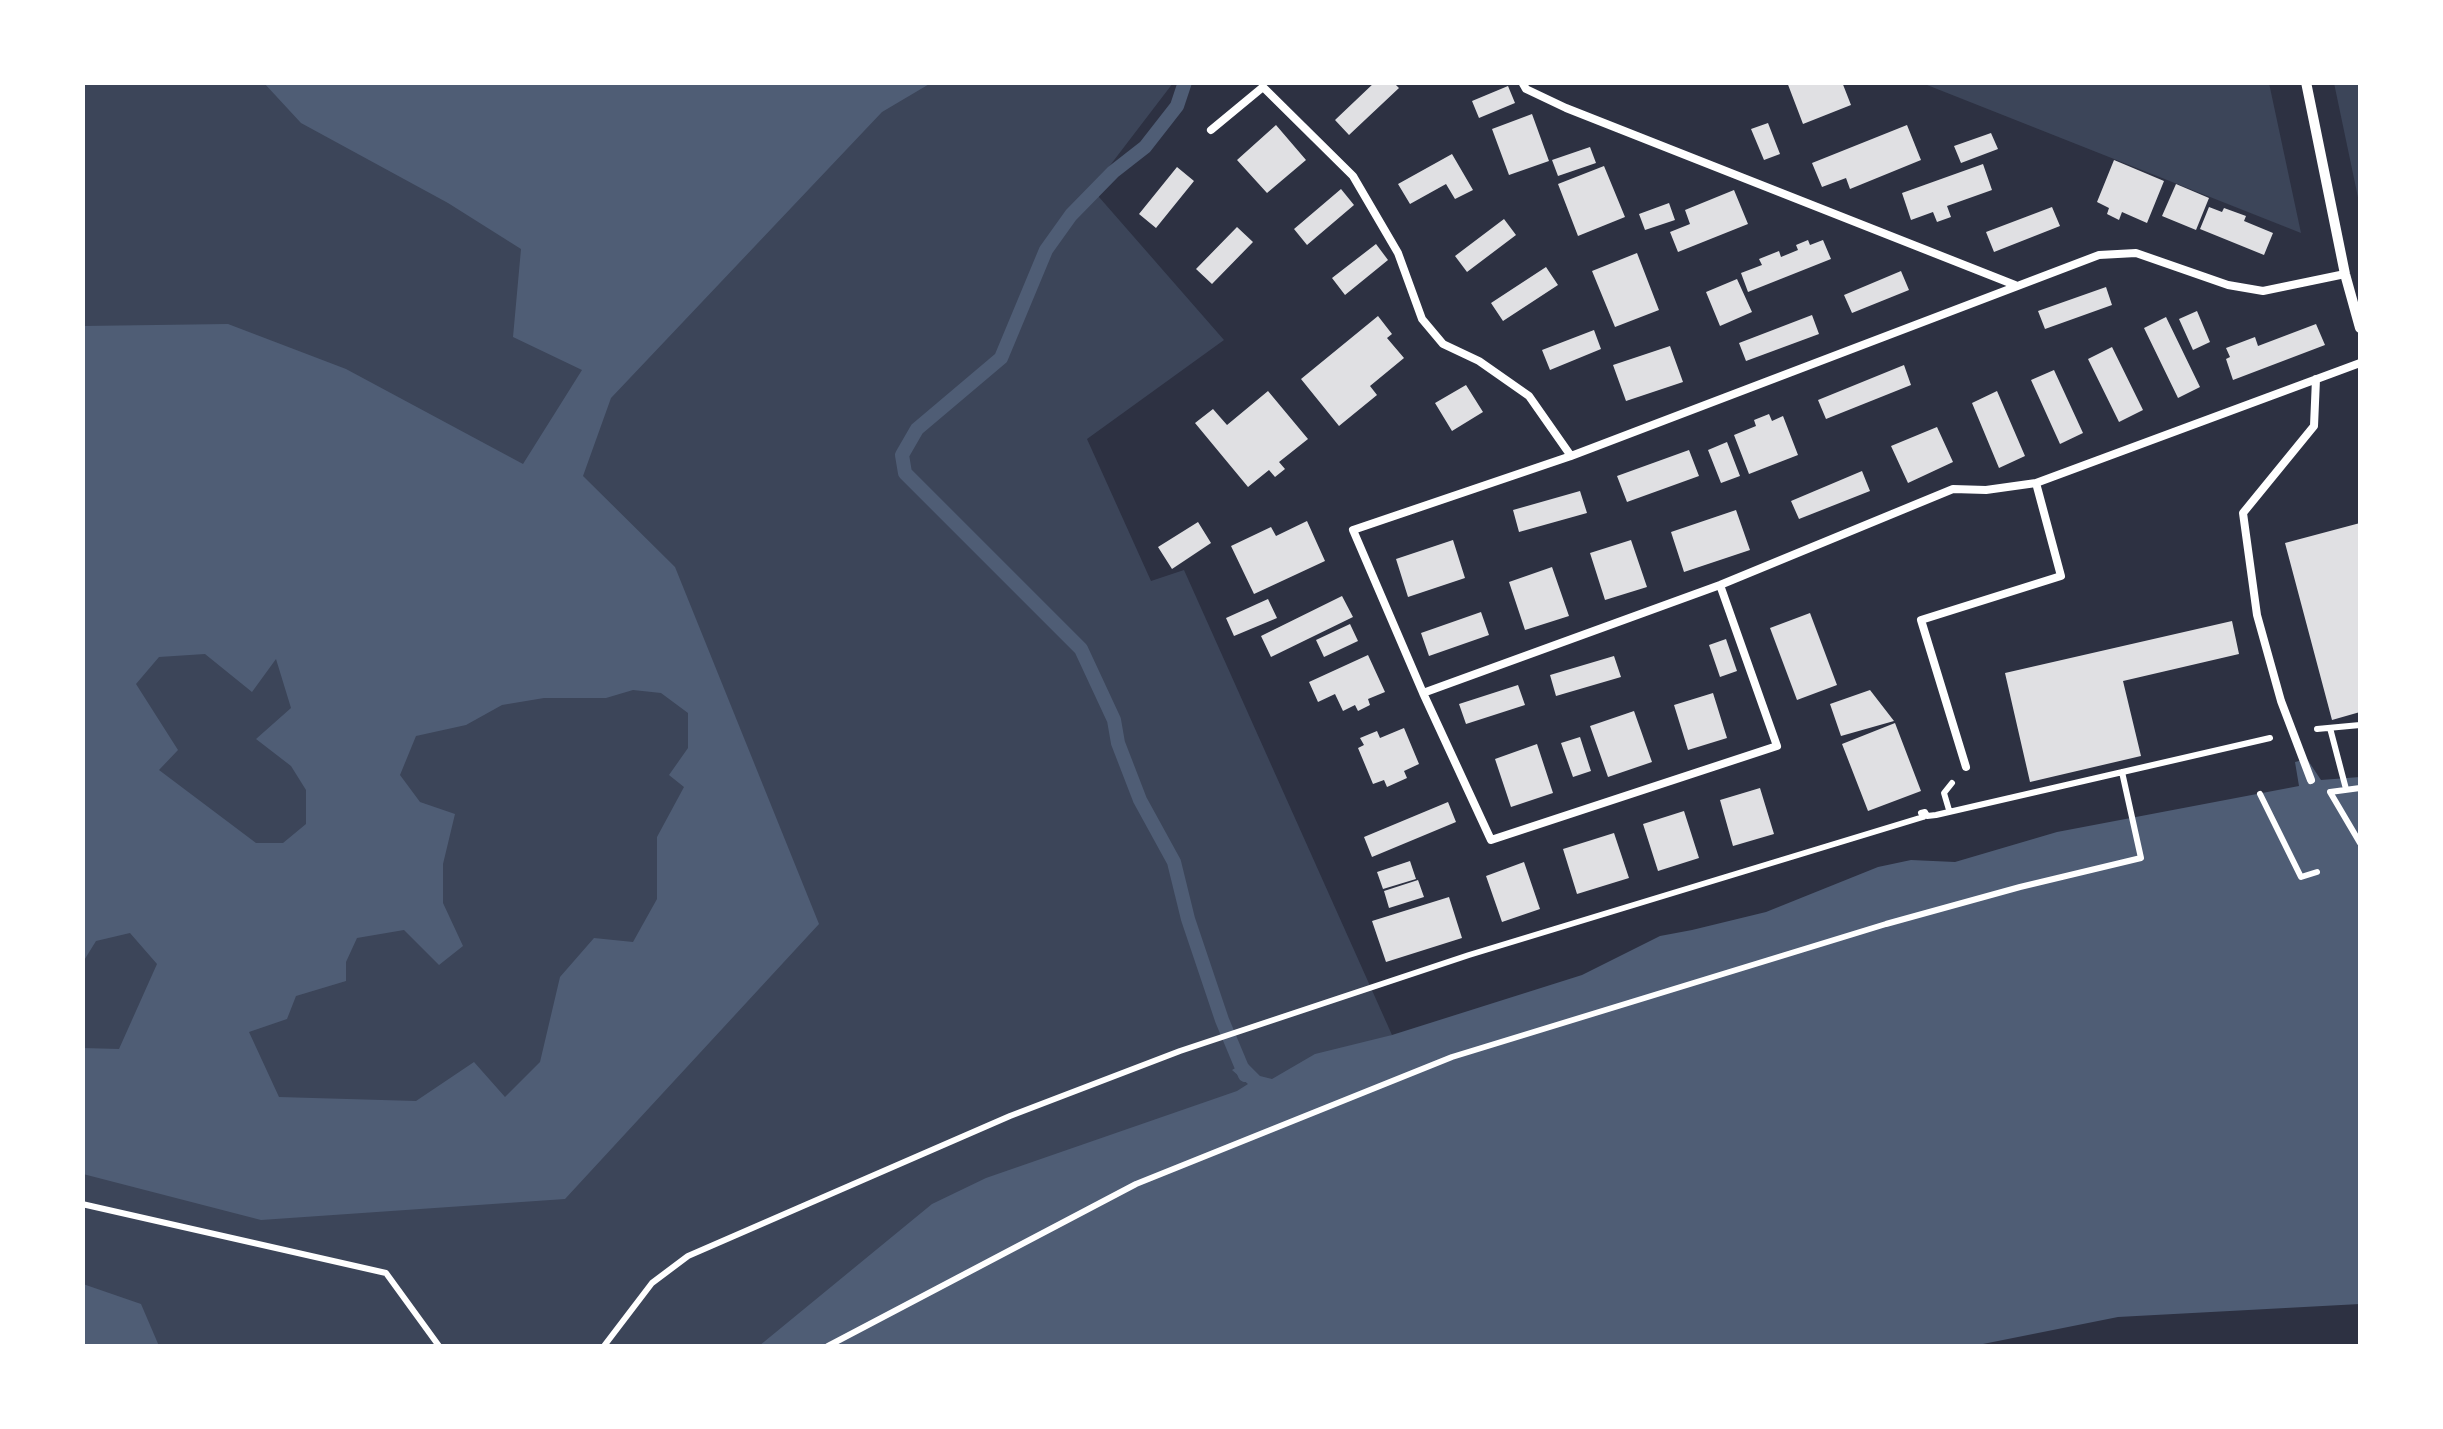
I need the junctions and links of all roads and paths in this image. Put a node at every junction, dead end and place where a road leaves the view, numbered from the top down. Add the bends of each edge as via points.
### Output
1 (1522, 82) edge
2 (2306, 82) edge
3 (1211, 130) dead end
4 (2346, 274) junction
5 (2016, 285) junction
6 (2360, 328) edge
7 (2360, 363) edge
8 (2316, 379) junction
9 (1572, 456) junction
10 (2036, 484) junction
11 (1720, 586) junction
12 (1423, 694) junction
13 (2360, 725) edge
14 (2330, 728) junction
15 (2316, 729) dead end
16 (2266, 739) dead end
17 (1966, 767) dead end
18 (2122, 772) junction
19 (2311, 780) dead end
20 (2360, 788) edge
21 (2346, 789) junction
22 (2260, 794) dead end
23 (2360, 843) edge
24 (2317, 872) dead end
25 (82, 1204) edge
26 (439, 1346) edge
27 (604, 1346) edge
28 (828, 1346) edge

1 - 5 lane via 1566,108
2 - 4 street
3 - 9 lane via 1263,87 1352,176 1398,252 1422,319 1443,344 1529,396
4 - 5 lane via 2263,291 2136,252 2099,255
4 - 6 street
5 - 9 lane
7 - 8 lane
8 - 10 lane
8 - 19 lane via 2314,426 2243,514 2257,616
9 - 12 lane via 1352,530
10 - 11 lane via 1953,490
10 - 17 lane via 2061,576 1921,620
11 - 12 lane
11 - 12 lane via 1777,746 1491,840
13 - 14 path
14 - 15 path
14 - 21 path
16 - 18 path
18 - 27 path via 1925,817 1469,955 1010,1116 688,1256 652,1283
18 - 28 path via 2142,858 1886,924 1452,1057 1136,1184
20 - 21 path
21 - 23 path via 2330,792
22 - 24 path via 2302,877
25 - 26 path via 386,1273

